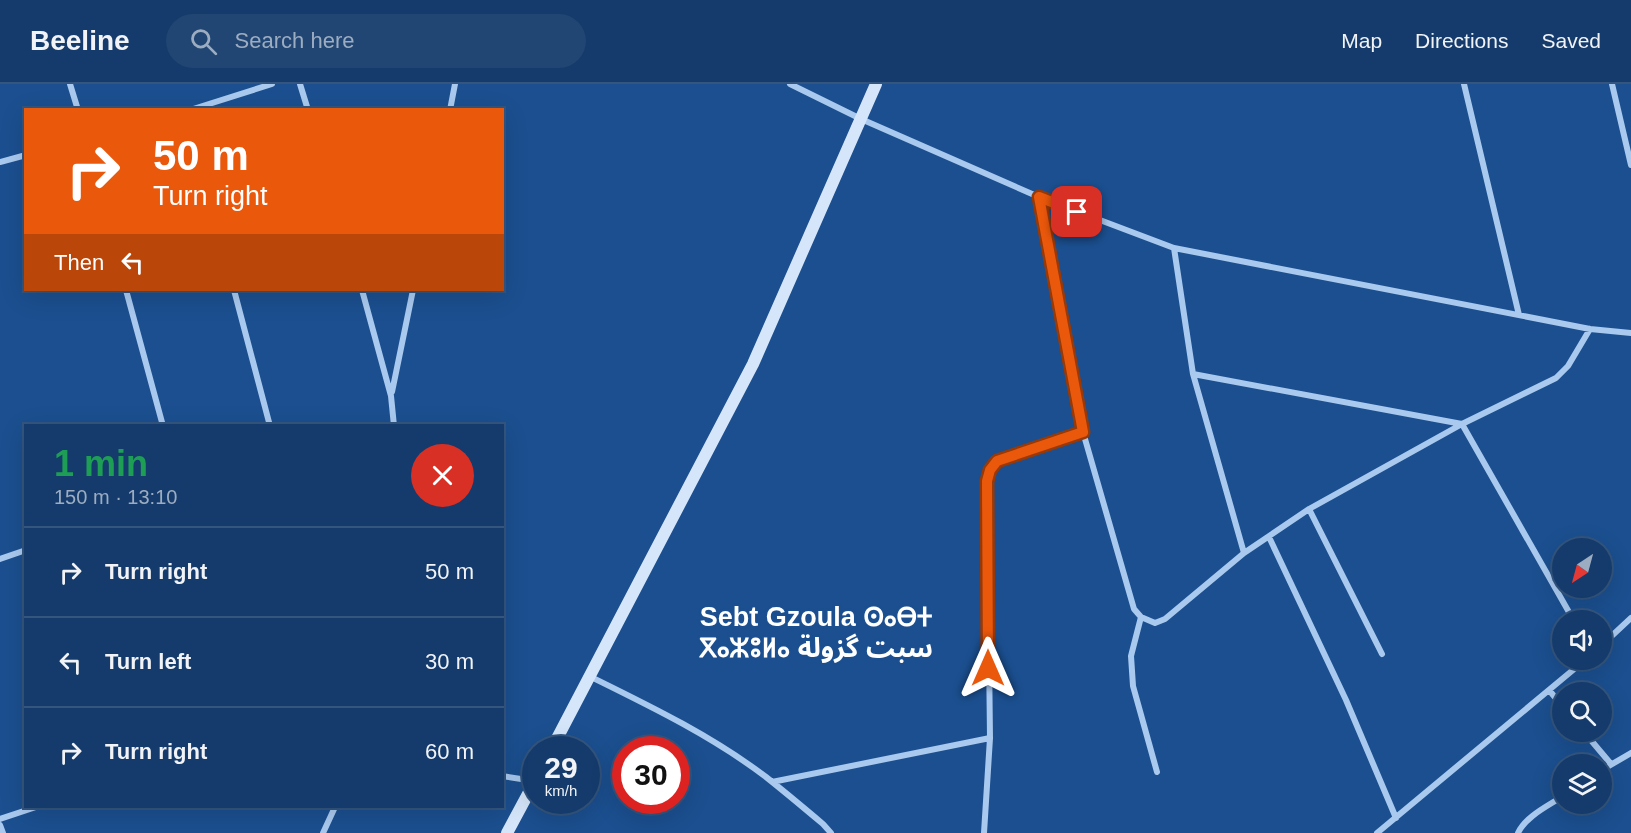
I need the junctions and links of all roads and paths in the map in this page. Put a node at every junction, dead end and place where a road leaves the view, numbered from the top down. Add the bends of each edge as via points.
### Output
1 (70, 84) edge
2 (272, 84) edge
3 (300, 84) edge
4 (455, 84) edge
5 (790, 84) edge
6 (876, 84) edge
7 (1464, 84) edge
8 (1612, 84) edge
9 (77, 108) edge
10 (196, 108) edge
11 (307, 108) edge
12 (450, 108) edge
13 (861, 119) junction
14 (24, 156) edge
15 (0, 162) edge
16 (1631, 165) edge
17 (1039, 197) junction
18 (1174, 248) junction
19 (126, 291) edge
20 (234, 291) edge
21 (362, 291) edge
22 (413, 291) edge
23 (1520, 315) junction
24 (1590, 329) junction
25 (1631, 333) edge
26 (1193, 375) junction
27 (391, 396) junction
28 (162, 424) edge
29 (269, 424) edge
30 (394, 424) edge
31 (1462, 424) junction
32 (1083, 432) junction
33 (1309, 509) junction
34 (1269, 537) junction
35 (24, 551) edge
36 (1244, 553) junction
37 (0, 558) edge
38 (1568, 610) edge
39 (1141, 617) junction
40 (1631, 618) edge
41 (1612, 636) edge
42 (1382, 654) dead end
43 (1573, 670) edge
44 (589, 676) junction
45 (1549, 690) junction
46 (1552, 694) edge
47 (557, 736) edge
48 (990, 738) junction
49 (1592, 742) edge
50 (1631, 753) edge
51 (1603, 754) edge
52 (1612, 763) edge
53 (1157, 772) dead end
54 (504, 776) edge
55 (522, 778) edge
56 (772, 782) junction
57 (1552, 803) edge
58 (522, 805) edge
59 (33, 808) edge
60 (335, 808) edge
61 (1396, 818) junction
62 (0, 819) edge
63 (0, 825) edge
64 (3, 833) edge
65 (323, 833) edge
66 (507, 833) edge
67 (831, 833) edge
68 (984, 833) edge
69 (1377, 833) edge
70 (1518, 833) edge

1 - 9 street
2 - 10 street
3 - 11 street
4 - 12 street
5 - 13 street
6 - 13 main road
7 - 23 street
8 - 16 street
13 - 17 street
13 - 44 main road via 753,363
14 - 15 street
17 - 18 street
17 - 32 street
18 - 23 street
18 - 26 street
19 - 28 street
20 - 29 street
21 - 27 street
22 - 27 street
23 - 24 street
24 - 25 street
24 - 31 street via 1557,378
26 - 31 street
26 - 36 street
27 - 30 street
31 - 33 street
31 - 38 street
32 - 39 street via 1134,609
32 - 48 street via 997,461 990,470
33 - 34 street
33 - 42 street
34 - 36 street
34 - 61 street via 1346,700
35 - 37 street
36 - 39 street via 1165,619 1155,623
39 - 53 street via 1131,656 1133,687
40 - 41 street
43 - 45 street
44 - 47 main road
44 - 56 street via 708,738
45 - 46 street
45 - 61 street
48 - 56 street
48 - 68 street
49 - 51 street
50 - 52 street
54 - 55 street
56 - 67 street
57 - 70 street via 1531,817
58 - 66 main road
59 - 62 street
60 - 65 street
61 - 69 street
63 - 64 street

